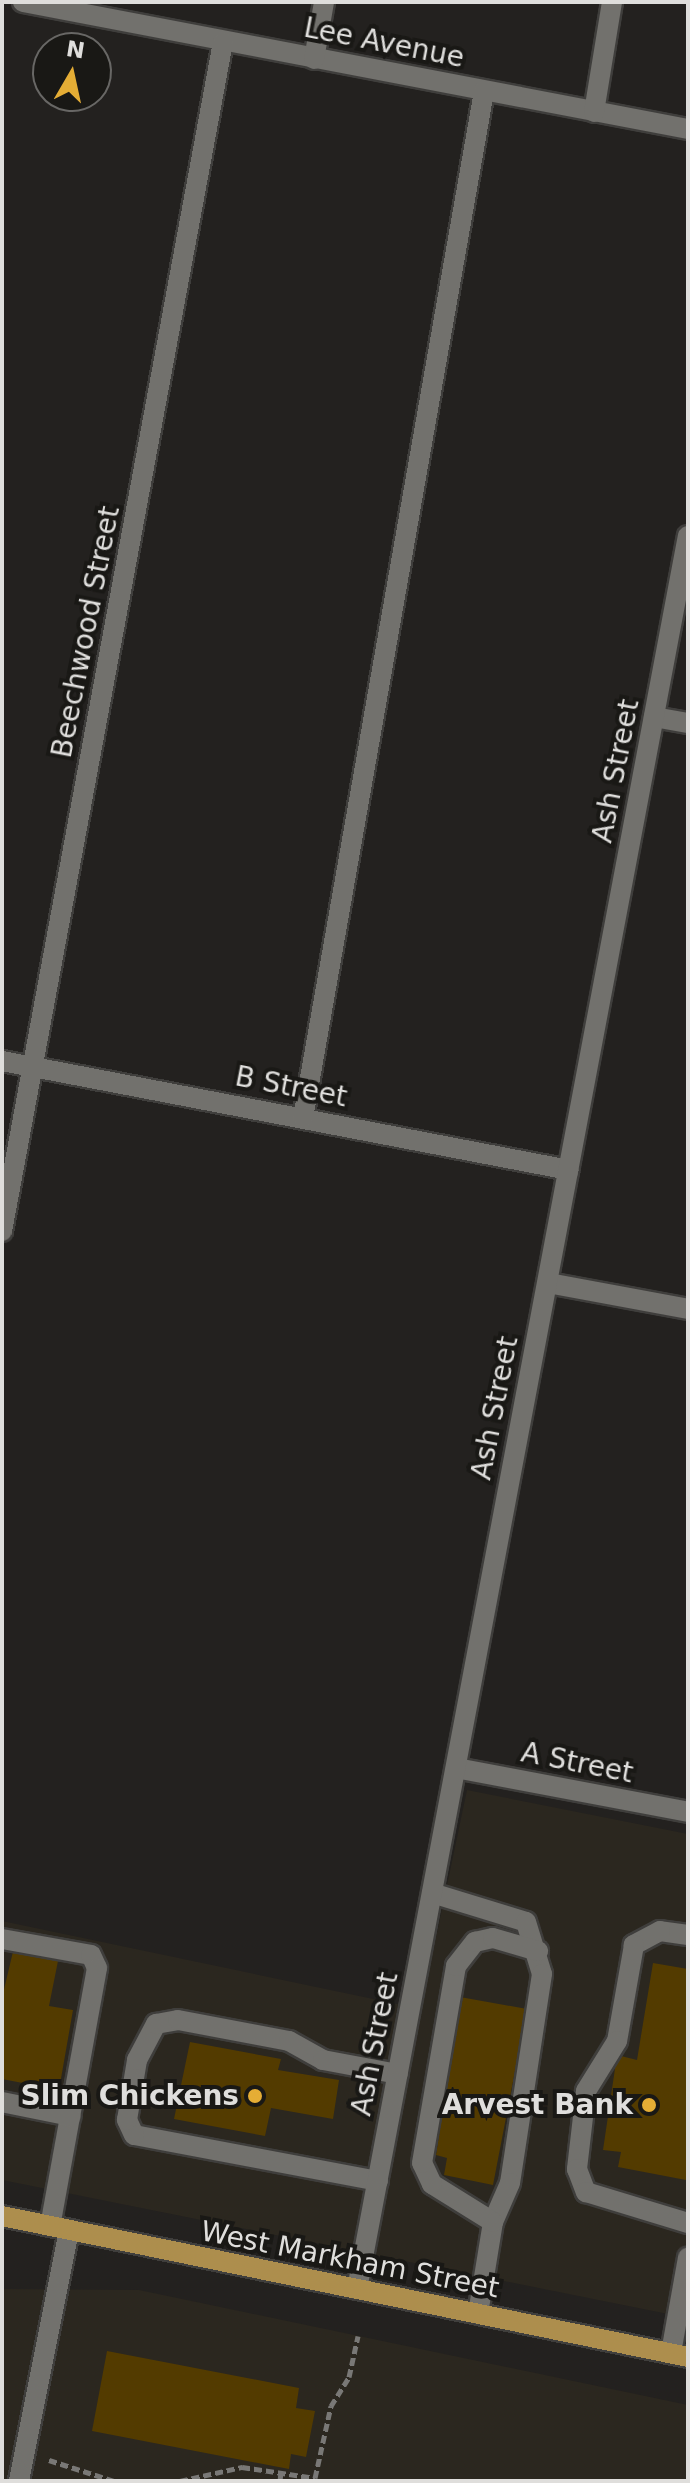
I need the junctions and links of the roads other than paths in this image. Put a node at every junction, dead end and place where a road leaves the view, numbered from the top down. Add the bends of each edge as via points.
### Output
1 (324, 2) edge
2 (612, 2) edge
3 (29, 3) edge
4 (223, 42) junction
5 (314, 59) junction
6 (484, 91) junction
7 (594, 112) junction
8 (688, 129) edge
9 (688, 536) edge
10 (654, 717) junction
11 (688, 723) edge
12 (2, 1061) edge
13 (34, 1067) junction
14 (303, 1118) junction
15 (569, 1170) junction
16 (2, 1231) edge
17 (548, 1283) junction
18 (688, 1309) edge
19 (456, 1768) junction
20 (688, 1812) edge
21 (432, 1893) junction
22 (688, 1935) edge
23 (2, 1939) edge
24 (538, 1951) junction
25 (398, 2074) junction
26 (2, 2102) edge
27 (71, 2116) junction
28 (378, 2181) junction
29 (2, 2216) edge
30 (493, 2222) junction
31 (688, 2223) edge
32 (60, 2229) junction
33 (688, 2258) edge
34 (357, 2289) junction
35 (478, 2314) junction
36 (680, 2355) edge
37 (19, 2481) edge

1 - 5 street
2 - 7 street
3 - 4 street, Lee Avenue
4 - 5 street, Lee Avenue
4 - 13 street, Beechwood Street
5 - 6 street, Lee Avenue
6 - 7 street, Lee Avenue
6 - 14 street
7 - 8 street, Lee Avenue
9 - 10 street, Ash Street
10 - 11 street
10 - 15 street, Ash Street
12 - 13 street, B Street
13 - 14 street, B Street
13 - 16 street, Beechwood Street
14 - 15 street, B Street
15 - 17 street, Ash Street
17 - 18 street
17 - 19 street, Ash Street
19 - 20 street, A Street
19 - 21 street, Ash Street
21 - 24 street via 526,1922
21 - 25 street, Ash Street
22 - 31 street via 660,1931 634,1945 617,2041 586,2091 577,2169 586,2192
23 - 27 street via 91,1955 97,1968
24 - 30 street via 542,1974 510,2183
24 - 30 street via 493,1938 475,1942 456,1966 422,2163 432,2184
25 - 28 street, Ash Street
25 - 28 street via 323,2060 289,2041 178,2020 156,2024 137,2060 127,2120 134,2135
26 - 27 street
27 - 32 street
28 - 34 street, Ash Street
29 - 32 main road, West Markham Street
30 - 35 street
32 - 34 main road, West Markham Street
32 - 37 street
33 - 36 street
34 - 35 main road, West Markham Street
35 - 36 main road, West Markham Street

